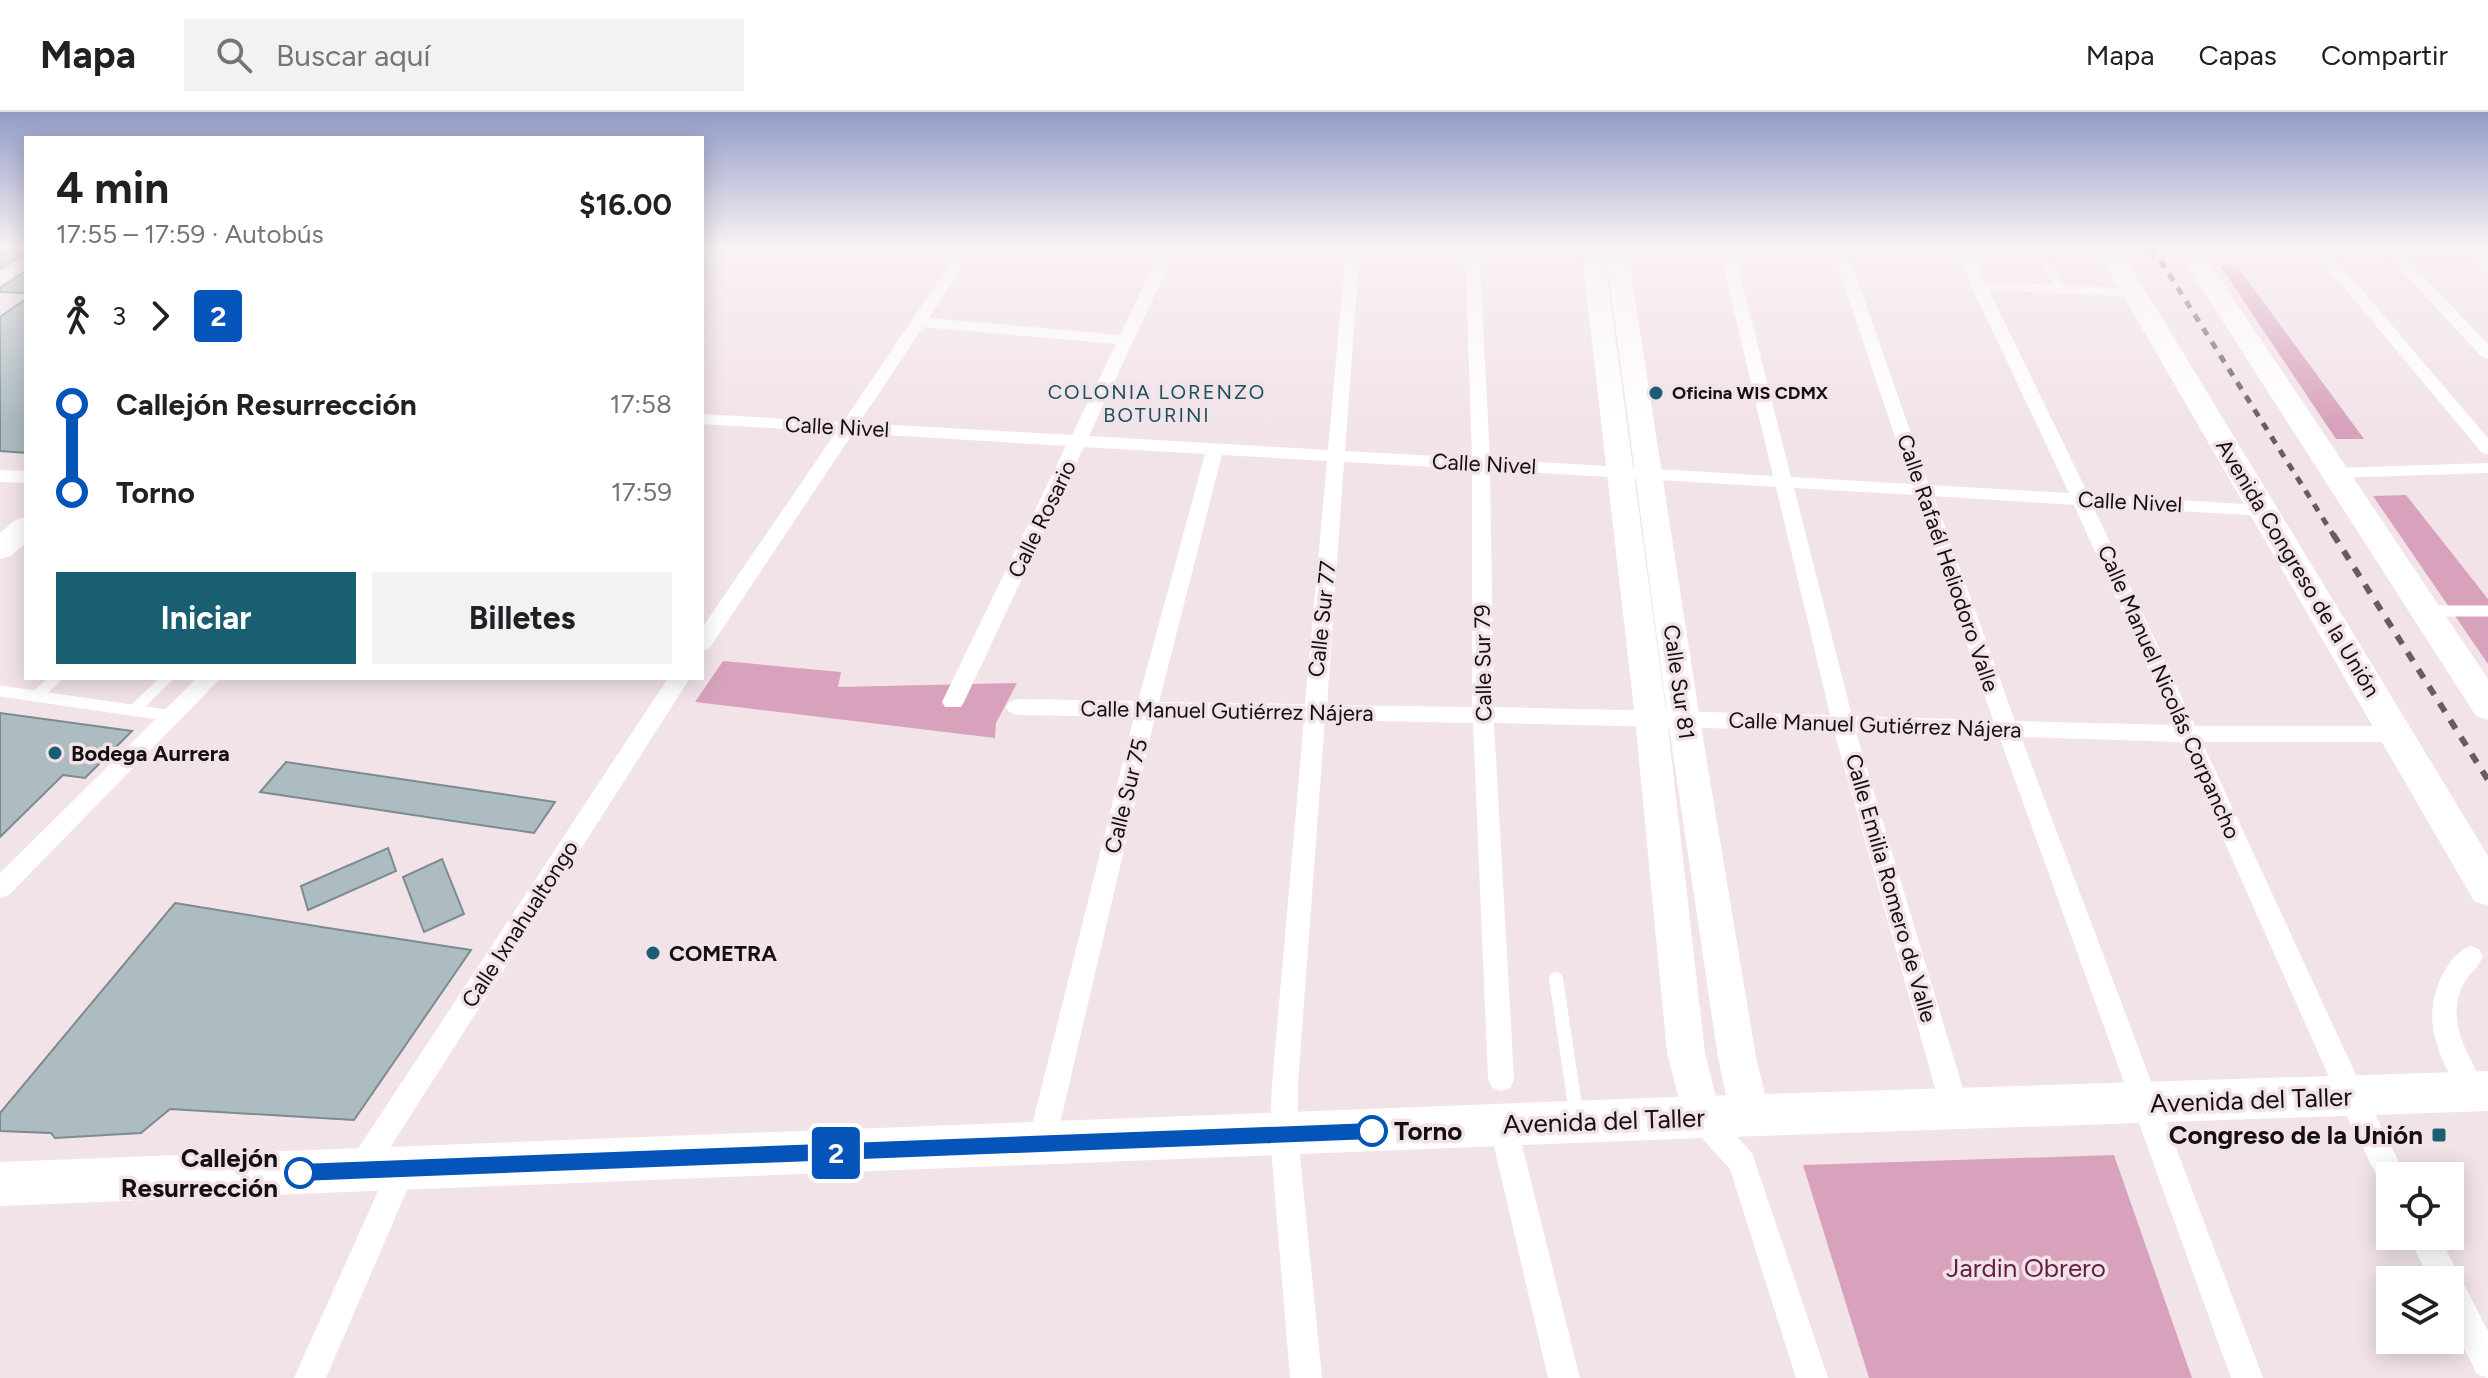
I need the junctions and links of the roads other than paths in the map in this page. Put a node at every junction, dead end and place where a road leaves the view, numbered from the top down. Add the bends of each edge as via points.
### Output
1 (930, 306) edge
2 (1143, 306) edge
3 (1349, 306) edge
4 (1474, 306) edge
5 (1603, 306) edge
6 (1621, 306) edge
7 (1740, 306) edge
8 (1858, 306) edge
9 (1989, 306) edge
10 (2142, 306) edge
11 (2225, 306) edge
12 (2367, 306) edge
13 (2443, 306) edge
14 (919, 322) junction
15 (1128, 340) junction
16 (2488, 354) edge
17 (704, 419) edge
18 (849, 428) junction
19 (1080, 441) junction
20 (1215, 448) junction
21 (2488, 449) edge
22 (1338, 455) junction
23 (1481, 464) junction
24 (2488, 468) edge
25 (1634, 472) junction
26 (2333, 473) junction
27 (0, 476) edge
28 (24, 477) edge
29 (1783, 481) junction
30 (1921, 489) junction
31 (2081, 499) junction
32 (2265, 510) junction
33 (24, 529) edge
34 (0, 549) edge
35 (2424, 611) junction
36 (2488, 611) edge
37 (704, 641) edge
38 (54, 680) edge
39 (165, 680) edge
40 (208, 680) edge
41 (678, 680) edge
42 (0, 691) edge
43 (36, 696) junction
44 (953, 702) dead end
45 (1017, 707) dead end
46 (2488, 707) edge
47 (133, 711) junction
48 (1146, 711) junction
49 (1313, 713) junction
50 (1483, 715) junction
51 (172, 716) junction
52 (1651, 718) junction
53 (1684, 720) junction
54 (1843, 724) junction
55 (2006, 729) junction
56 (2189, 734) junction
57 (2396, 734) junction
58 (0, 888) edge
59 (2488, 890) edge
60 (2470, 957) dead end
61 (1556, 979) dead end
62 (1501, 1079) dead end
63 (2480, 1091) edge
64 (2352, 1097) junction
65 (2142, 1103) junction
66 (1955, 1109) junction
67 (1750, 1115) junction
68 (1701, 1117) junction
69 (1577, 1122) junction
70 (1503, 1125) junction
71 (1284, 1135) junction
72 (1041, 1145) junction
73 (1742, 1162) junction
74 (2385, 1162) edge
75 (381, 1170) junction
76 (0, 1184) edge
77 (2464, 1316) edge
78 (2488, 1363) edge
79 (310, 1378) edge
80 (1306, 1378) edge
81 (1564, 1378) edge
82 (1812, 1378) edge
83 (2247, 1378) edge

1 - 14 street
2 - 15 street, Calle Rosario
3 - 22 street, Calle Sur 77
4 - 23 street, Calle Sur 79
5 - 25 street, Calle Sur 81
6 - 25 street, Calle Sur 81
7 - 29 street, Calle Emilia Romero de Valle
8 - 30 street, Calle Rafaél Heliodoro Valle
9 - 31 street, Calle Manuel Nicolás Corpancho
10 - 32 main road, Avenida Congreso de la Unión
11 - 26 main road
12 - 21 street
13 - 16 street
14 - 15 street
14 - 18 street
15 - 19 street, Calle Rosario
17 - 18 street, Calle Nivel
18 - 19 street, Calle Nivel
18 - 37 street
19 - 20 street, Calle Nivel
19 - 44 street, Calle Rosario
20 - 22 street, Calle Nivel
20 - 48 street, Calle Sur 75
22 - 23 street, Calle Nivel
22 - 49 street, Calle Sur 77
23 - 25 street, Calle Nivel
23 - 50 street, Calle Sur 79
24 - 26 street
25 - 29 street, Calle Nivel
25 - 52 street, Calle Sur 81
25 - 53 street, Calle Sur 81
26 - 35 main road
27 - 28 street
29 - 30 street, Calle Nivel
29 - 54 street, Calle Emilia Romero de Valle
30 - 31 street, Calle Nivel
30 - 55 street, Calle Rafaél Heliodoro Valle
31 - 32 street, Calle Nivel
31 - 56 street, Calle Manuel Nicolás Corpancho
32 - 57 main road, Avenida Congreso de la Unión
33 - 34 main road
35 - 36 lane
35 - 46 main road
38 - 43 lane
39 - 47 lane
40 - 51 street
41 - 75 street, Calle Ixnahualtongo
42 - 43 lane
43 - 47 lane
45 - 48 street, Calle Manuel Gutiérrez Nájera
47 - 51 lane
48 - 49 street, Calle Manuel Gutiérrez Nájera
48 - 72 street, Calle Sur 75
49 - 50 street, Calle Manuel Gutiérrez Nájera
49 - 71 street, Calle Sur 77
50 - 52 street, Calle Manuel Gutiérrez Nájera
50 - 62 street, Calle Sur 79
51 - 58 street
52 - 53 street, Calle Manuel Gutiérrez Nájera
52 - 68 street, Calle Sur 81 via 1686,1053
53 - 54 street, Calle Manuel Gutiérrez Nájera
53 - 67 street, Calle Sur 81
54 - 55 street, Calle Manuel Gutiérrez Nájera
54 - 66 street, Calle Emilia Romero de Valle
55 - 56 street, Calle Manuel Gutiérrez Nájera
55 - 65 street, Calle Rafaél Heliodoro Valle
56 - 57 street, Calle Manuel Gutiérrez Nájera
56 - 64 street, Calle Manuel Nicolás Corpancho
57 - 59 main road, Avenida Congreso de la Unión
60 - 63 street via 2442,999 2447,1044
61 - 69 lane
63 - 64 main road, Avenida del Taller
64 - 65 main road, Avenida del Taller
64 - 74 street, Calle Manuel Nicolás Corpancho
65 - 66 main road, Avenida del Taller
65 - 83 street, Calle Rafaél Heliodoro Valle
66 - 67 main road, Avenida del Taller
67 - 68 main road, Avenida del Taller
67 - 73 street
68 - 69 main road, Avenida del Taller
68 - 73 street
69 - 70 main road, Avenida del Taller
70 - 71 main road, Avenida del Taller
70 - 81 street
71 - 72 main road, Avenida del Taller
71 - 80 street, Calle Sur 77
72 - 75 main road, Avenida del Taller
73 - 82 street
75 - 76 main road, Avenida del Taller
75 - 79 street, Calle Ixnahualtongo
77 - 78 street

